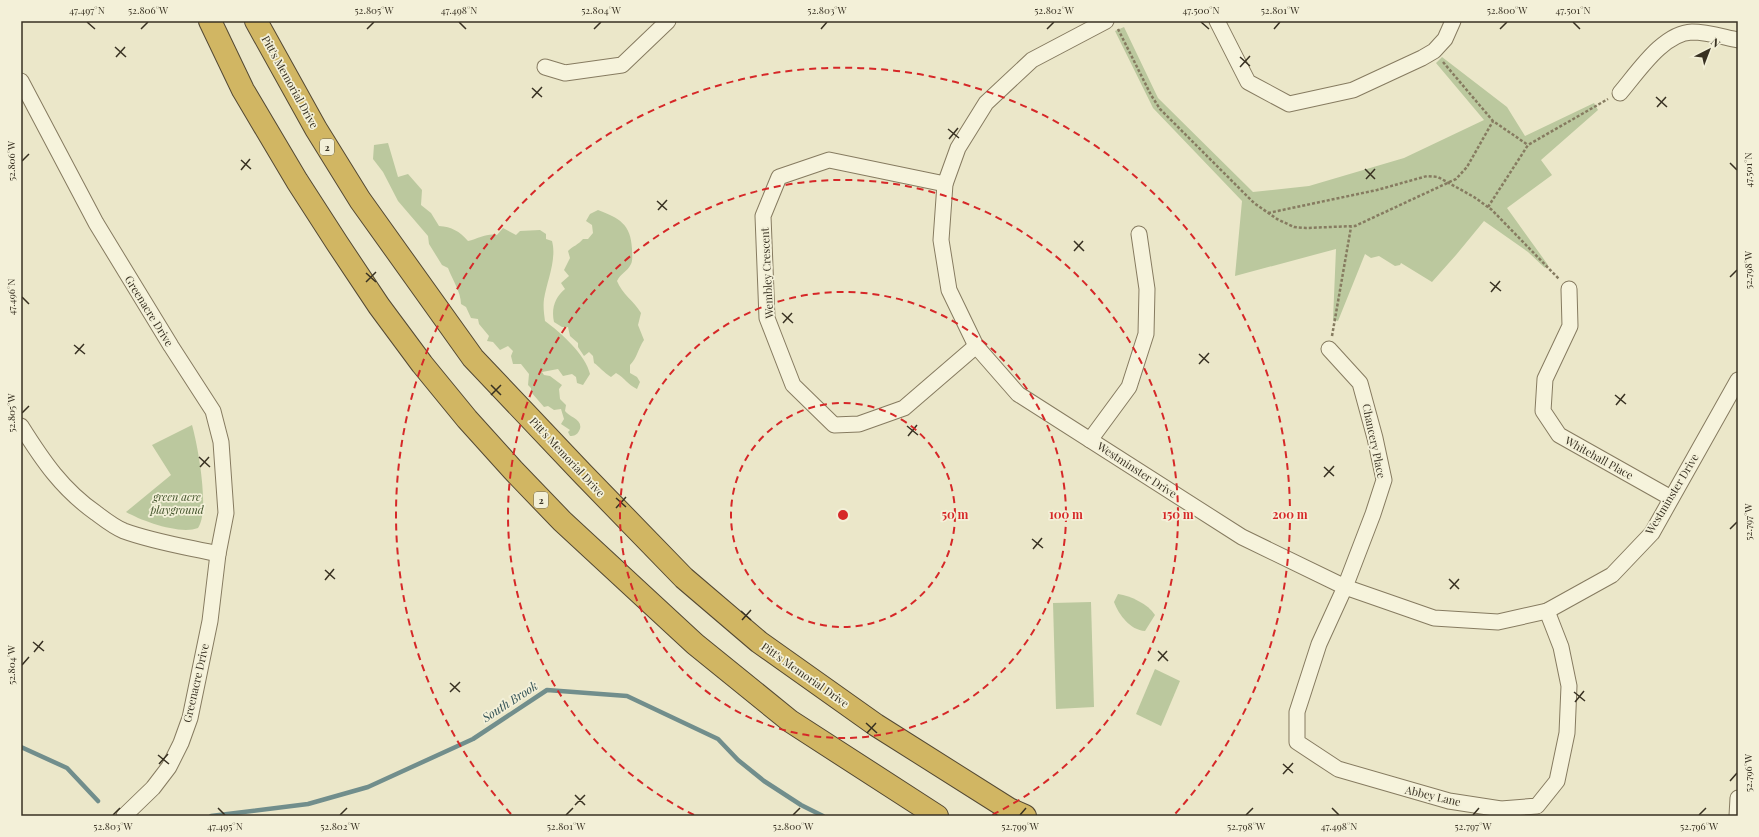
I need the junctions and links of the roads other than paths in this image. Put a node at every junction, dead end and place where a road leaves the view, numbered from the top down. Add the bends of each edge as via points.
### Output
1 (201, 21) edge
2 (210, 21) edge
3 (256, 21) edge
4 (273, 21) edge
5 (668, 21) edge
6 (1216, 21) edge
7 (1453, 21) edge
8 (1112, 25) edge
9 (1738, 40) edge
10 (544, 67) dead end
11 (21, 81) edge
12 (243, 90) junction
13 (1620, 93) road end
14 (944, 184) junction
15 (1139, 234) dead end
16 (408, 267) junction
17 (1570, 289) road end
18 (976, 346) junction
19 (1328, 349) road end
20 (1738, 380) edge
21 (21, 426) edge
22 (1090, 440) junction
23 (1671, 498) junction
24 (218, 554) junction
25 (1346, 587) junction
26 (1547, 611) junction
27 (1738, 798) edge
28 (124, 816) edge
29 (937, 816) edge
30 (1025, 816) edge
31 (1737, 816) edge

1 - 12 highway
2 - 12 highway, 2
3 - 16 highway, Pitt's Memorial Drive / 2 via 316,129 360,200
4 - 16 highway via 336,143
5 - 10 street via 622,65 565,73
6 - 7 street via 1248,82 1289,104 1353,90 1422,58 1434,51 1445,39
8 - 14 street, Westminster Drive via 1032,60 986,103 958,148
9 - 13 street via 1692,32 1678,35 1660,47
11 - 24 street, Greenacre Drive via 96,223 213,411 221,442 226,513
12 - 29 highway, 2 via 296,181 379,306 467,419 513,470 562,521 695,644 790,721
14 - 18 street, Westminster Drive via 941,240 949,290
14 - 18 street, Wembley Crescent via 830,160 779,177 764,216 767,318 793,385 834,425 859,424 904,408
15 - 22 street via 1148,289 1146,334 1129,387
16 - 30 highway, Pitt's Memorial Drive / 2 via 474,358 684,578 759,642 876,725 1009,809
17 - 23 street, Whitehall Place via 1570,326 1545,379 1543,411 1560,435
18 - 22 street, Westminster Drive via 1018,394
19 - 25 street, Chancery Place via 1360,383 1384,480
20 - 23 street, Westminster Drive
21 - 24 street via 62,485 103,518 123,530 164,543
22 - 25 street, Westminster Drive via 1242,537
23 - 26 street, Westminster Drive via 1652,533 1612,575
24 - 28 street, Greenacre Drive via 210,620 188,724 169,767 153,788
25 - 26 street, Westminster Drive via 1434,618 1498,622
25 - 26 street, Abbey Lane via 1319,644 1297,712 1297,742 1338,769 1448,801 1501,809 1538,806 1557,781 1567,733 1569,686 1561,648
27 - 31 street

